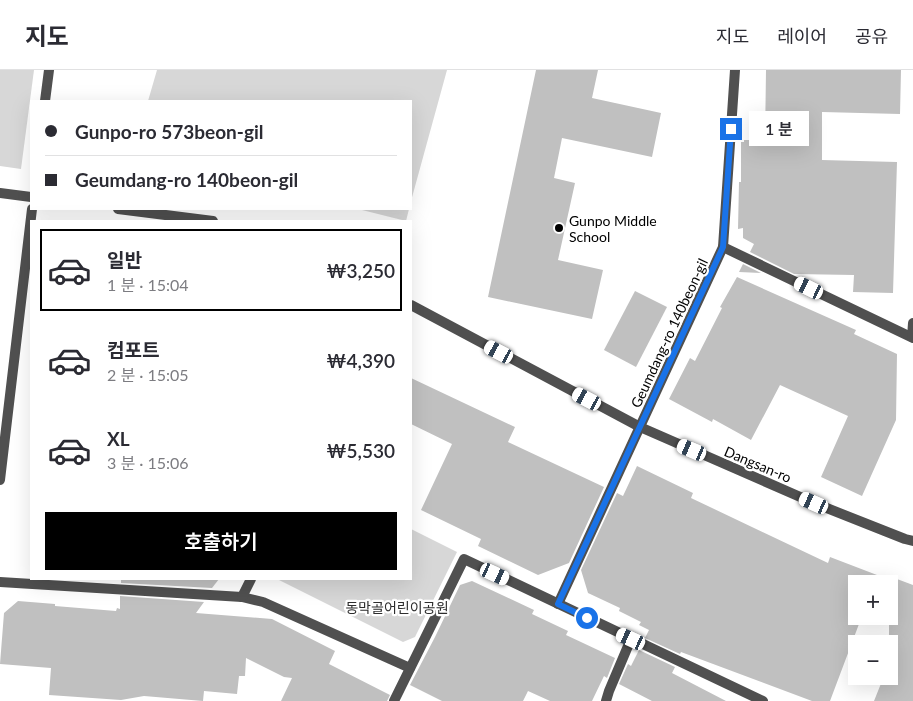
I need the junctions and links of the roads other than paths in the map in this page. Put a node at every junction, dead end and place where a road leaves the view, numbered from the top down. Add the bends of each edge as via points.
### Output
1 (49, 70) edge
2 (735, 70) edge
3 (45, 100) edge
4 (0, 193) edge
5 (30, 197) edge
6 (126, 210) edge
7 (205, 220) edge
8 (30, 225) edge
9 (723, 247) junction
10 (412, 306) edge
11 (913, 323) edge
12 (913, 338) edge
13 (640, 428) junction
14 (3, 435) edge
15 (0, 480) edge
16 (913, 540) edge
17 (250, 580) edge
18 (0, 582) edge
19 (242, 597) junction
20 (558, 604) junction
21 (631, 639) junction
22 (410, 668) junction
23 (394, 701) edge
24 (606, 701) edge
25 (763, 701) edge

1 - 3 street
2 - 9 street, Geumdang-ro 140beon-gil
4 - 5 street
6 - 7 street
8 - 14 street
9 - 12 street
9 - 13 street, Geumdang-ro 140beon-gil
10 - 13 street, Dangsan-ro
11 - 12 street
13 - 16 street, Dangsan-ro via 814,503
13 - 20 street, Geumdang-ro 140beon-gil
14 - 15 street
17 - 19 street
18 - 19 street
19 - 22 street via 263,602
20 - 21 street
20 - 22 street via 464,560
21 - 24 street
21 - 25 street
22 - 23 street

